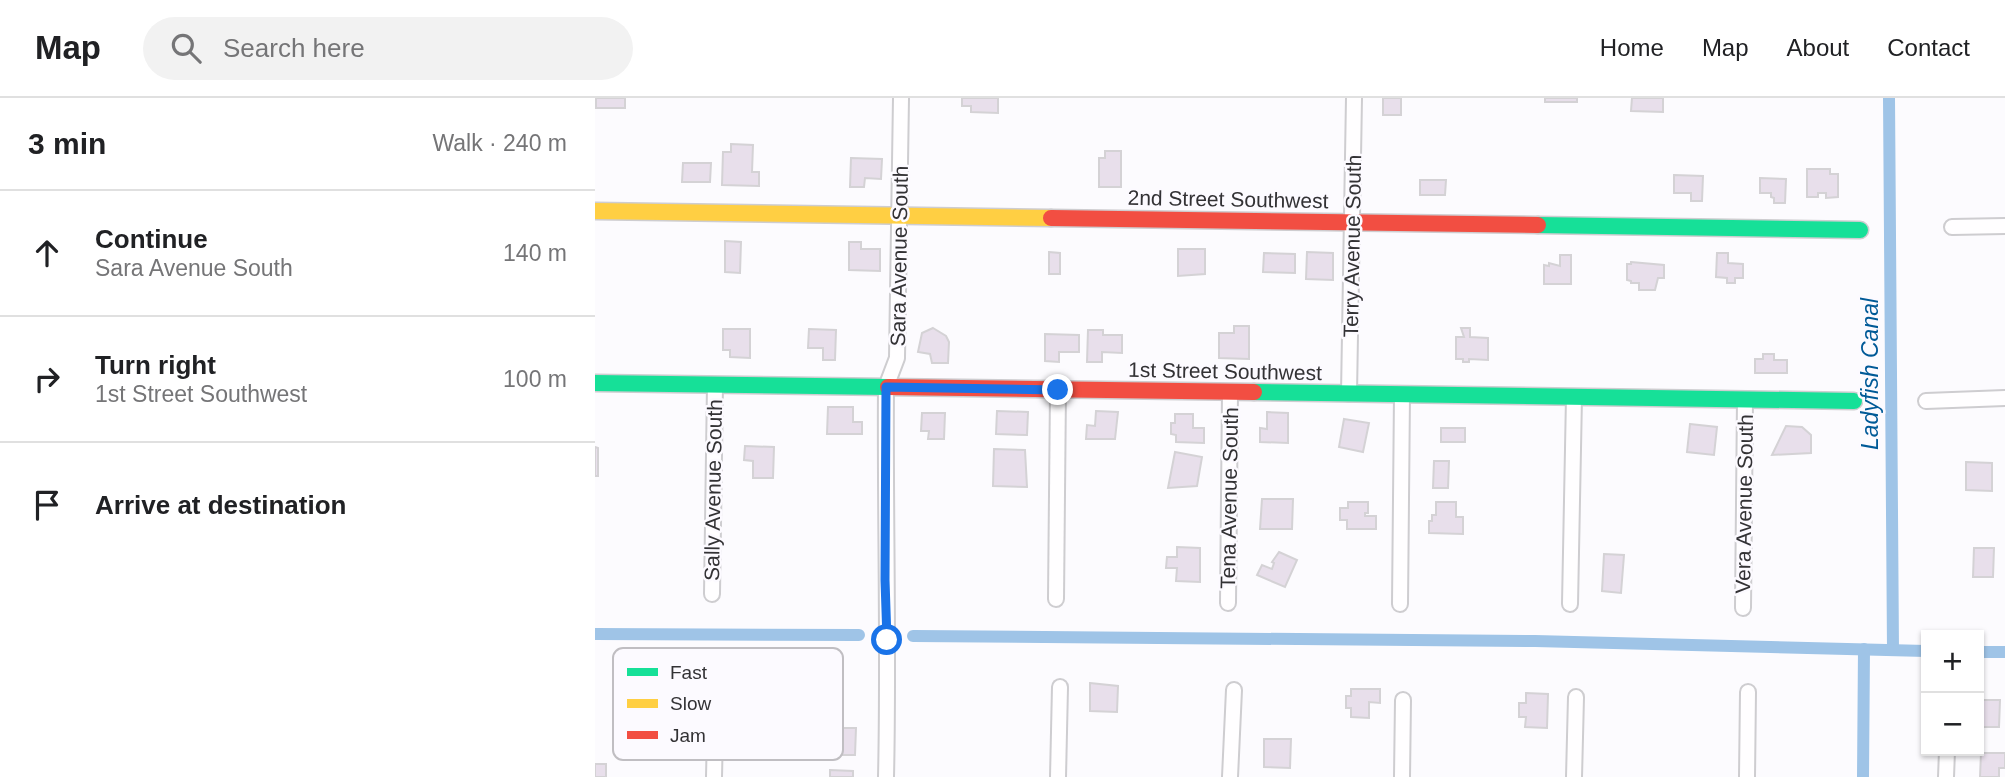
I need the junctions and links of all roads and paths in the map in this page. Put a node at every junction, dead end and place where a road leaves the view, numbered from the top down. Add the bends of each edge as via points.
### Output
1 (901, 98) edge
2 (1354, 98) edge
3 (595, 211) edge
4 (899, 216) junction
5 (1352, 222) junction
6 (2005, 226) edge
7 (1952, 227) dead end
8 (1860, 230) dead end
9 (595, 383) edge
10 (715, 385) junction
11 (886, 387) junction
12 (1058, 390) junction
13 (1230, 393) junction
14 (1349, 394) junction
15 (1402, 395) junction
16 (1574, 397) junction
17 (2005, 398) edge
18 (1745, 400) junction
19 (1854, 401) dead end
20 (1926, 401) dead end
21 (712, 594) dead end
22 (1056, 599) dead end
23 (1228, 603) dead end
24 (1400, 604) dead end
25 (1570, 604) dead end
26 (1743, 608) dead end
27 (1060, 687) dead end
28 (1234, 690) dead end
29 (1748, 692) dead end
30 (1576, 697) dead end
31 (1403, 700) dead end
32 (1947, 756) edge
33 (886, 777) edge
34 (1058, 777) edge
35 (1230, 777) edge
36 (1402, 777) edge
37 (1574, 777) edge
38 (1747, 777) edge
39 (1946, 777) edge

1 - 4 street, Sara Avenue South
2 - 5 street, Terry Avenue South
3 - 4 street, 2nd Street Southwest
4 - 5 street, 2nd Street Southwest
4 - 11 street, Sara Avenue South via 897,358
5 - 8 street, 2nd Street Southwest
5 - 14 street, Terry Avenue South
6 - 7 street
9 - 10 street, 1st Street Southwest
10 - 11 street, 1st Street Southwest
10 - 21 street, Sally Avenue South
11 - 12 street, 1st Street Southwest
11 - 33 street, Sara Avenue South
12 - 13 street, 1st Street Southwest
12 - 22 street
13 - 14 street, 1st Street Southwest
13 - 23 street, Tena Avenue South
14 - 15 street, 1st Street Southwest
15 - 16 street, 1st Street Southwest
15 - 24 street
16 - 18 street, 1st Street Southwest
16 - 25 street
17 - 20 street
18 - 19 street, 1st Street Southwest
18 - 26 street, Vera Avenue South
27 - 34 street
28 - 35 street
29 - 38 street
30 - 37 street
31 - 36 street
32 - 39 street

